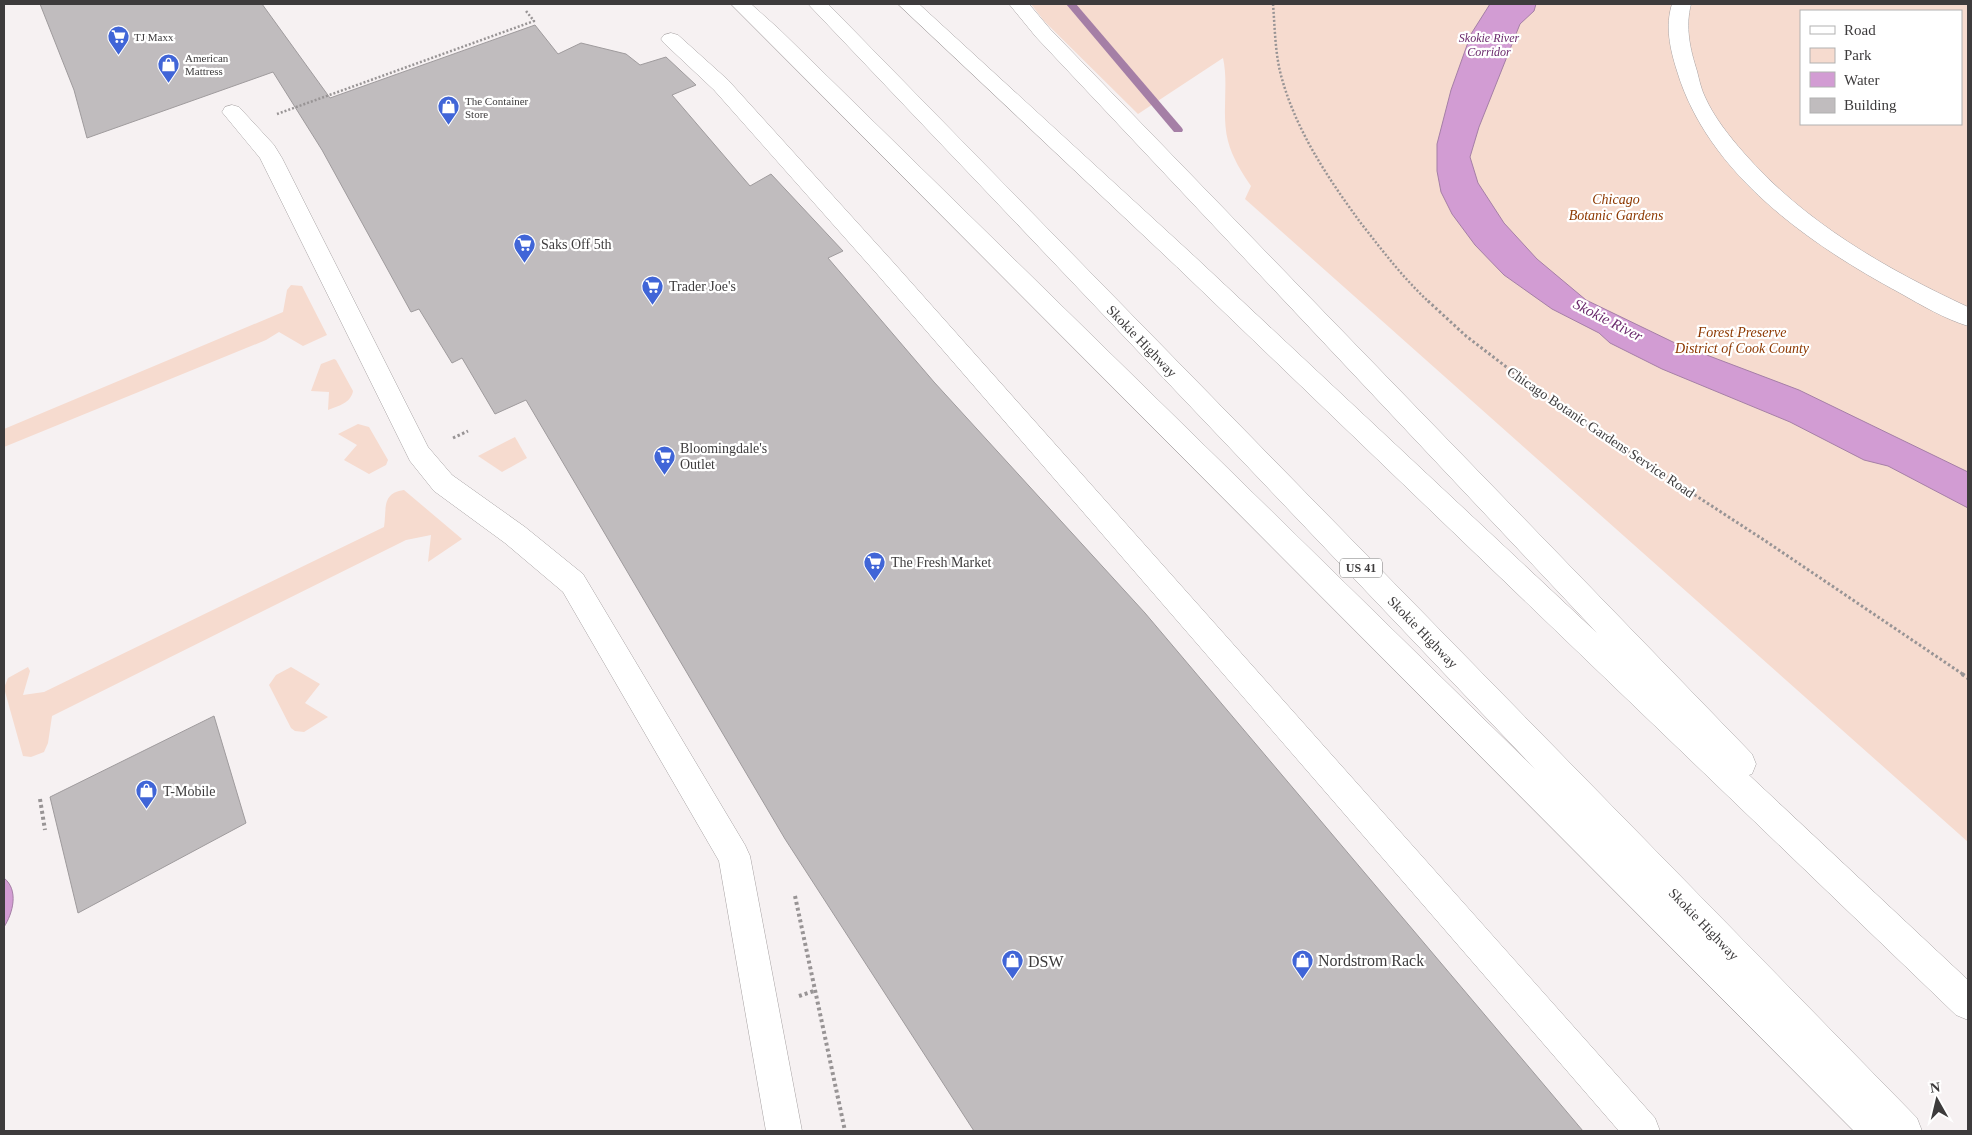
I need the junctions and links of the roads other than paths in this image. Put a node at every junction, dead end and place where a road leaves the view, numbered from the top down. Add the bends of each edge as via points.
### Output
1 (740, 4) edge
2 (818, 4) edge
3 (908, 4) edge
4 (1019, 4) edge
5 (1681, 4) edge
6 (672, 39) dead end
7 (232, 112) dead end
8 (1968, 317) edge
9 (1968, 1002) edge
10 (784, 1131) edge
11 (1642, 1131) edge
12 (1879, 1131) edge
13 (1904, 1131) edge

1 - 12 main road
2 - 13 main road, Skokie Highway / US 41
3 - 9 main road via 1178,254
4 - 9 main road via 1056,48
5 - 8 main road via 1678,34 1684,69 1693,93 1726,148 1752,176 1815,230 1898,282
6 - 11 main road via 721,85 885,268
7 - 10 main road via 271,158 419,454 443,483 573,584 734,856

